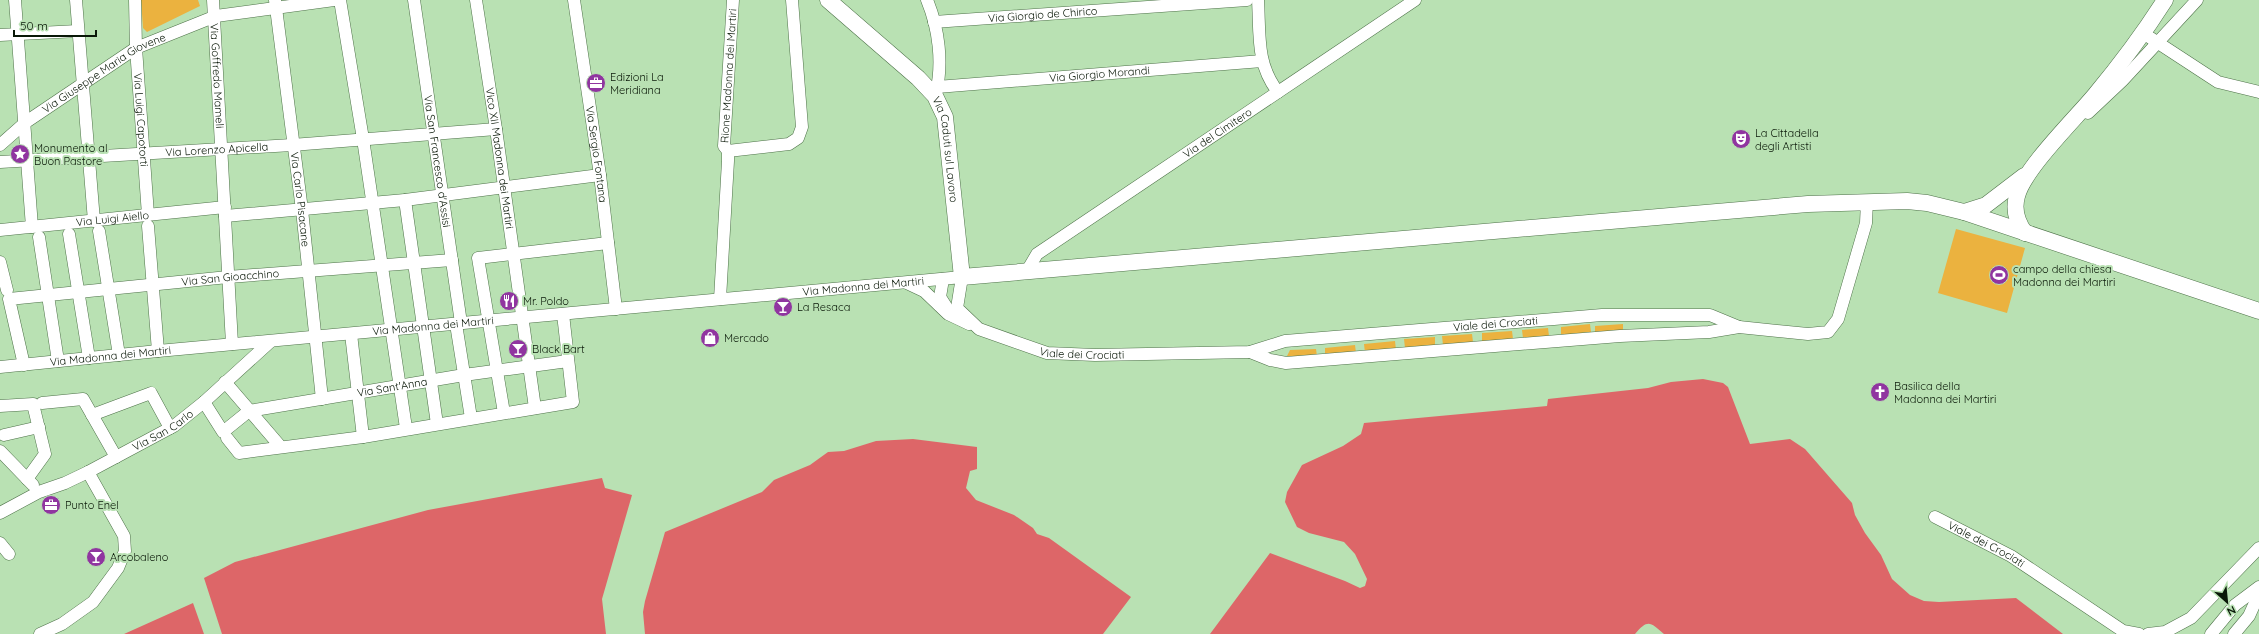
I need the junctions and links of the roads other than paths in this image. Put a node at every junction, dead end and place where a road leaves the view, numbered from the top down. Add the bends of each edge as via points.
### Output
1 (15, 0) edge
2 (76, 0) edge
3 (135, 0) edge
4 (213, 0) edge
5 (334, 0) edge
6 (340, 0) edge
7 (414, 0) edge
8 (476, 0) edge
9 (574, 0) edge
10 (733, 0) edge
11 (792, 0) edge
12 (828, 0) edge
13 (927, 0) edge
14 (1247, 0) edge
15 (1258, 0) edge
16 (1415, 0) edge
17 (2165, 0) edge
18 (2197, 0) edge
19 (276, 3) edge
20 (216, 16) junction
21 (934, 22) junction
22 (78, 31) junction
23 (2143, 32) junction
24 (16, 34) junction
25 (0, 35) edge
26 (2157, 42) junction
27 (136, 48) junction
28 (1262, 61) junction
29 (82, 85) junction
30 (936, 92) junction
31 (1278, 92) junction
32 (2259, 92) edge
33 (26, 122) junction
34 (496, 129) junction
35 (434, 135) junction
36 (363, 138) junction
37 (292, 144) junction
38 (0, 145) edge
39 (2050, 147) junction
40 (222, 149) junction
41 (728, 151) junction
42 (145, 154) junction
43 (89, 158) junction
44 (29, 160) junction
45 (0, 162) edge
46 (600, 175) junction
47 (504, 189) junction
48 (2013, 193) junction
49 (442, 195) junction
50 (405, 200) junction
51 (1867, 201) junction
52 (372, 203) junction
53 (302, 210) junction
54 (225, 212) junction
55 (1964, 212) junction
56 (148, 221) junction
57 (1997, 223) junction
58 (97, 226) junction
59 (0, 230) edge
60 (35, 232) junction
61 (2025, 233) junction
62 (69, 234) dead end
63 (608, 243) junction
64 (513, 254) junction
65 (452, 260) junction
66 (0, 262) edge
67 (414, 263) junction
68 (380, 266) junction
69 (1027, 271) junction
70 (307, 272) junction
71 (228, 277) junction
72 (962, 277) junction
73 (942, 279) junction
74 (906, 283) junction
75 (152, 285) junction
76 (109, 289) junction
77 (78, 292) junction
78 (8, 295) junction
79 (48, 295) junction
80 (720, 299) junction
81 (616, 309) junction
82 (2259, 311) edge
83 (563, 314) junction
84 (952, 316) junction
85 (522, 318) junction
86 (488, 321) junction
87 (459, 324) junction
88 (423, 327) junction
89 (1739, 327) junction
90 (979, 329) junction
91 (390, 330) junction
92 (351, 334) junction
93 (315, 337) junction
94 (270, 342) junction
95 (232, 344) junction
96 (158, 351) junction
97 (1250, 352) junction
98 (119, 355) junction
99 (89, 358) junction
100 (58, 361) junction
101 (568, 361) junction
102 (24, 365) junction
103 (529, 366) junction
104 (0, 367) edge
105 (497, 370) junction
106 (464, 375) junction
107 (430, 381) junction
108 (225, 382) junction
109 (398, 386) junction
110 (357, 393) junction
111 (322, 399) junction
112 (204, 402) junction
113 (42, 403) dead end
114 (0, 406) edge
115 (535, 408) junction
116 (249, 411) junction
117 (504, 413) junction
118 (92, 415) junction
119 (471, 418) junction
120 (437, 424) junction
121 (39, 428) junction
122 (170, 428) junction
123 (406, 428) junction
124 (225, 435) junction
125 (4, 436) dead end
126 (362, 437) junction
127 (280, 446) junction
128 (0, 451) edge
129 (116, 457) junction
130 (88, 472) junction
131 (27, 480) junction
132 (39, 492) junction
133 (0, 513) edge
134 (1935, 517) dead end
135 (0, 542) edge
136 (2259, 548) edge
137 (9, 554) dead end
138 (2259, 587) edge
139 (2259, 594) edge
140 (40, 634) edge
141 (2139, 634) edge
142 (2148, 634) edge
143 (2211, 634) edge
144 (2234, 634) edge

1 - 24 street
2 - 22 street
3 - 27 street, Via Luigi Capotorti
4 - 20 street, Via Goffredo Mameli
5 - 19 street, Via Giuseppe Maria Giovene
6 - 36 street
7 - 35 street, Via San Francesco d'Assisi
8 - 34 street, Vico XII Madonna dei Martiri
9 - 46 street, Via Sergio Fontana
10 - 41 street, Rione Madonna dei Martiri via 724,146
11 - 41 street, Rione Madonna dei Martiri via 802,127 798,138 789,144
12 - 30 main road
13 - 21 street, Via Caduti sul Lavoro
14 - 21 street, Via Giorgio de Chirico
15 - 28 street
16 - 31 street, Via del Cimitero
17 - 23 main road
18 - 26 street
19 - 20 street, Via Giuseppe Maria Giovene
19 - 37 street, Via Carlo Pisacane
20 - 27 street, Via Giuseppe Maria Giovene
20 - 40 street, Via Goffredo Mameli
21 - 30 street, Via Caduti sul Lavoro via 940,76
22 - 24 street
22 - 29 street
23 - 26 street
23 - 39 main road via 2096,94
24 - 25 street
24 - 33 street
26 - 32 street via 2218,82
26 - 39 street via 2122,81
27 - 29 street, Via Giuseppe Maria Giovene
27 - 42 street, Via Luigi Capotorti
28 - 30 street, Via Giorgio Morandi
28 - 31 street via 1268,78
29 - 33 street, Via Giuseppe Maria Giovene
29 - 43 street
30 - 72 main road, Via Caduti sul Lavoro via 945,117
31 - 69 street, Via del Cimitero via 1037,254
33 - 38 street, Via Giuseppe Maria Giovene
33 - 44 street
34 - 35 street, Via Lorenzo Apicella
34 - 47 street, Vico XII Madonna dei Martiri
35 - 36 street, Via Lorenzo Apicella
35 - 49 street, Via San Francesco d'Assisi
36 - 37 street, Via Lorenzo Apicella
36 - 52 street
37 - 40 street, Via Lorenzo Apicella
37 - 53 street, Via Carlo Pisacane
39 - 48 main road
40 - 42 street, Via Lorenzo Apicella
40 - 54 street, Via Goffredo Mameli
41 - 80 street, Rione Madonna dei Martiri
42 - 43 street, Via Lorenzo Apicella
42 - 56 street, Via Luigi Capotorti
43 - 44 street, Via Lorenzo Apicella
43 - 58 street
44 - 45 street, Via Lorenzo Apicella
44 - 60 street
46 - 47 street, Via Luigi Aiello
46 - 63 street, Via Sergio Fontana
47 - 49 street, Via Luigi Aiello
47 - 64 street, Vico XII Madonna dei Martiri
48 - 55 main road
48 - 57 main road via 1996,207 1994,213
48 - 61 main road via 2016,215
49 - 50 street, Via Luigi Aiello
49 - 65 street, Via San Francesco d'Assisi
50 - 52 street, Via Luigi Aiello
50 - 67 street
51 - 55 main road via 1918,202
51 - 69 main road via 1750,208
51 - 89 street, Viale dei Crociati via 1866,223 1838,319 1828,332 1808,334
52 - 53 street, Via Luigi Aiello
52 - 68 street
53 - 54 street, Via Luigi Aiello
53 - 70 street, Via Carlo Pisacane
54 - 56 street, Via Luigi Aiello
54 - 71 street, Via Goffredo Mameli
55 - 57 main road
56 - 58 street, Via Luigi Aiello
56 - 75 street, Via Luigi Capotorti
57 - 61 main road
58 - 60 street, Via Luigi Aiello
58 - 76 street
59 - 60 street, Via Luigi Aiello
60 - 79 street
61 - 82 main road
62 - 77 street
63 - 64 street
63 - 81 street, Via Sergio Fontana
64 - 85 street, Vico XII Madonna dei Martiri
64 - 86 street via 478,258
65 - 67 street, Via San Gioacchino
65 - 87 street, Via San Francesco d'Assisi
66 - 78 street
67 - 68 street, Via San Gioacchino
67 - 88 street
68 - 70 street, Via San Gioacchino
68 - 91 street
69 - 72 main road
70 - 71 street, Via San Gioacchino
70 - 93 street, Via Carlo Pisacane
71 - 75 street, Via San Gioacchino
71 - 95 street, Via Goffredo Mameli
72 - 73 street, Via Madonna dei Martiri
72 - 90 street, Viale dei Crociati via 957,308
73 - 74 street, Via Madonna dei Martiri
73 - 84 street via 940,297
74 - 80 street, Via Madonna dei Martiri
74 - 84 street via 924,291
75 - 76 street, Via San Gioacchino
75 - 96 street, Via Luigi Capotorti
76 - 77 street, Via San Gioacchino
76 - 98 street
77 - 79 street, Via San Gioacchino
77 - 99 street
78 - 79 street, Via San Gioacchino
78 - 102 street
79 - 100 street
80 - 81 street, Via Madonna dei Martiri
81 - 83 street, Via Madonna dei Martiri
83 - 85 street, Via Madonna dei Martiri
83 - 101 street
84 - 90 street
85 - 86 street, Via Madonna dei Martiri
85 - 103 street, Vico XII Madonna dei Martiri
86 - 87 street, Via Madonna dei Martiri
86 - 105 street
87 - 88 street, Via Madonna dei Martiri
87 - 106 street, Via San Francesco d'Assisi
88 - 91 street, Via Madonna dei Martiri
88 - 107 street
89 - 97 street, Viale dei Crociati via 1709,332 1620,336 1286,363
89 - 97 street, Viale dei Crociati via 1710,315 1602,315 1285,340
90 - 97 street, Viale dei Crociati via 1047,353 1102,355
91 - 92 street, Via Madonna dei Martiri
91 - 109 street
92 - 93 street, Via Madonna dei Martiri
92 - 110 street
93 - 94 street, Via Madonna dei Martiri
93 - 111 street, Via Carlo Pisacane
94 - 95 street, Via Madonna dei Martiri
94 - 108 street, Via San Carlo
95 - 96 street, Via Madonna dei Martiri
96 - 98 street, Via Madonna dei Martiri
98 - 99 street, Via Madonna dei Martiri
99 - 100 street, Via Madonna dei Martiri
100 - 102 street, Via Madonna dei Martiri
101 - 103 street, Via Sant'Anna
101 - 115 street via 573,402
102 - 104 street, Via Madonna dei Martiri
103 - 105 street, Via Sant'Anna
103 - 115 street, Vico XII Madonna dei Martiri
105 - 106 street, Via Sant'Anna
105 - 117 street
106 - 107 street, Via Sant'Anna
106 - 119 street, Via San Francesco d'Assisi
107 - 109 street, Via Sant'Anna
107 - 120 street
108 - 112 street, Via San Carlo
108 - 116 street
109 - 110 street, Via Sant'Anna
109 - 123 street
110 - 111 street, Via Sant'Anna
110 - 126 street
111 - 116 street, Via Sant'Anna
112 - 122 street, Via San Carlo
112 - 124 street
113 - 118 street via 83,399
114 - 121 street via 33,404
115 - 117 street
116 - 124 street, Via Sant'Anna
116 - 127 street
117 - 119 street
118 - 122 street via 151,393
118 - 129 street
119 - 120 street
120 - 123 street
121 - 125 street
121 - 131 street via 45,454
122 - 129 street, Via San Carlo
123 - 126 street
124 - 127 street via 238,453
126 - 127 street
128 - 131 street
129 - 130 street, Via San Carlo
130 - 132 street, Via San Carlo
130 - 140 street via 124,536 125,552 118,568 93,602 74,617
131 - 132 street
132 - 133 street, Via San Carlo
134 - 141 street, Viale dei Crociati via 2011,556 2123,631
135 - 137 street
136 - 142 street via 2191,618 2165,632
138 - 143 street via 2235,605
139 - 144 street via 2249,616

